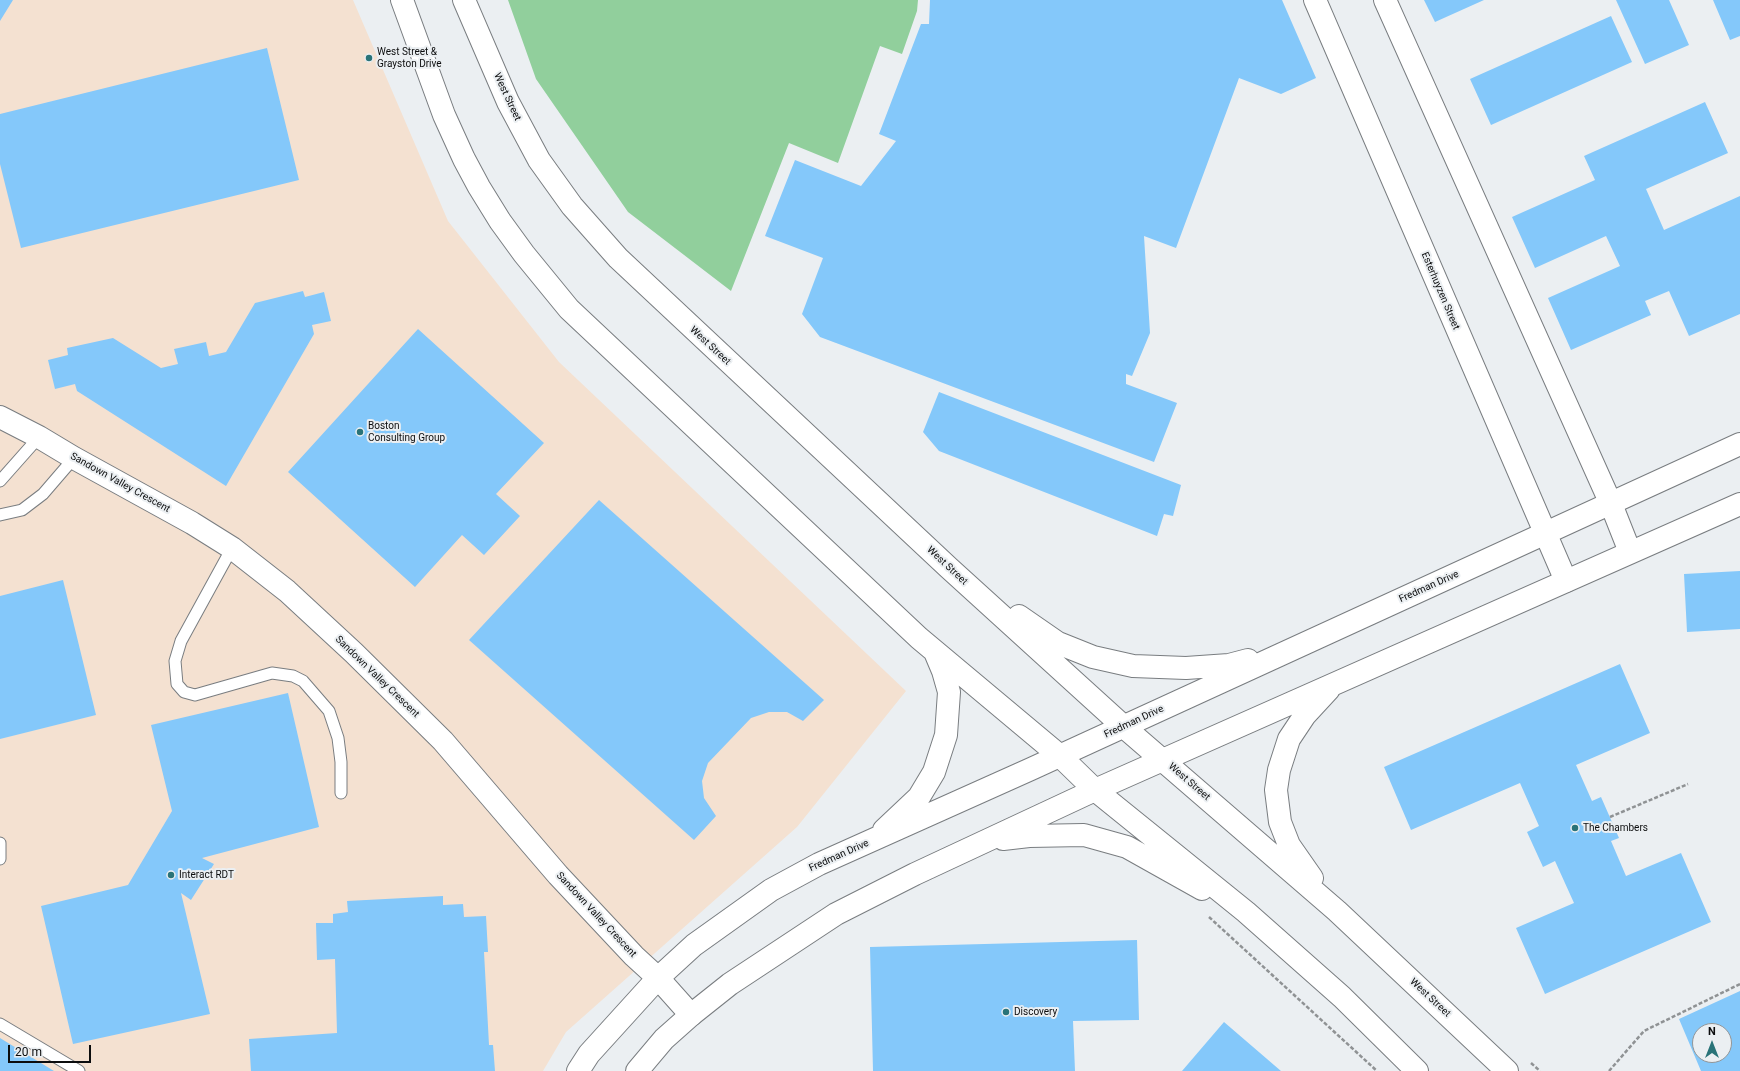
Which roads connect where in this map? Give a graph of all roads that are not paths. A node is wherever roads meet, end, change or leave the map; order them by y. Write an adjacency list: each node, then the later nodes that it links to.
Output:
1 (402, 0): 19 (street)
2 (464, 0): 16 (street, West Street)
3 (1315, 0): 13 (street, Esterhuyzen Street)
4 (1385, 0): 10 (street)
5 (0, 418): 6 (street, Sandown Valley Crescent)
6 (39, 436): 8 (street, Sandown Valley Crescent); 9 (lane)
7 (1740, 444): 10 (street, Fredman Drive)
8 (74, 458): 12 (lane); 14 (street, Sandown Valley Crescent)
9 (0, 481)
10 (1612, 504): 13 (street, Fredman Drive); 15 (street)
11 (1740, 504): 15 (street)
12 (0, 515)
13 (1545, 534): 17 (street, Esterhuyzen Street); 18 (street, Fredman Drive)
14 (232, 548): 25 (lane); 32 (street, Sandown Valley Crescent)
15 (1630, 552): 17 (street)
16 (949, 568): 18 (street); 21 (street, West Street)
17 (1566, 581): 20 (street)
18 (1292, 649): 21 (street, Fredman Drive)
19 (935, 651): 22 (street); 26 (street)
20 (1335, 682): 23 (street); 30 (street)
21 (1124, 727): 22 (street, Fredman Drive); 23 (street, West Street)
22 (1060, 756): 24 (street); 26 (street, Fredman Drive)
23 (1164, 760): 24 (street); 30 (street, West Street)
24 (1095, 790): 27 (street); 31 (street)
25 (341, 793)
26 (874, 841): 32 (street, Fredman Drive)
27 (983, 842): 31 (street); 33 (street)
28 (0, 843): 29 (lane)
29 (0, 859)
30 (1337, 911): 39 (street, West Street)
31 (1246, 912): 38 (street)
32 (658, 978): 33 (street, Sandown Valley Crescent); 36 (street, Fredman Drive)
33 (691, 1014): 37 (street)
34 (0, 1024): 35 (lane)
35 (79, 1071)
36 (578, 1071)
37 (637, 1071)
38 (1417, 1071)
39 (1507, 1071)

